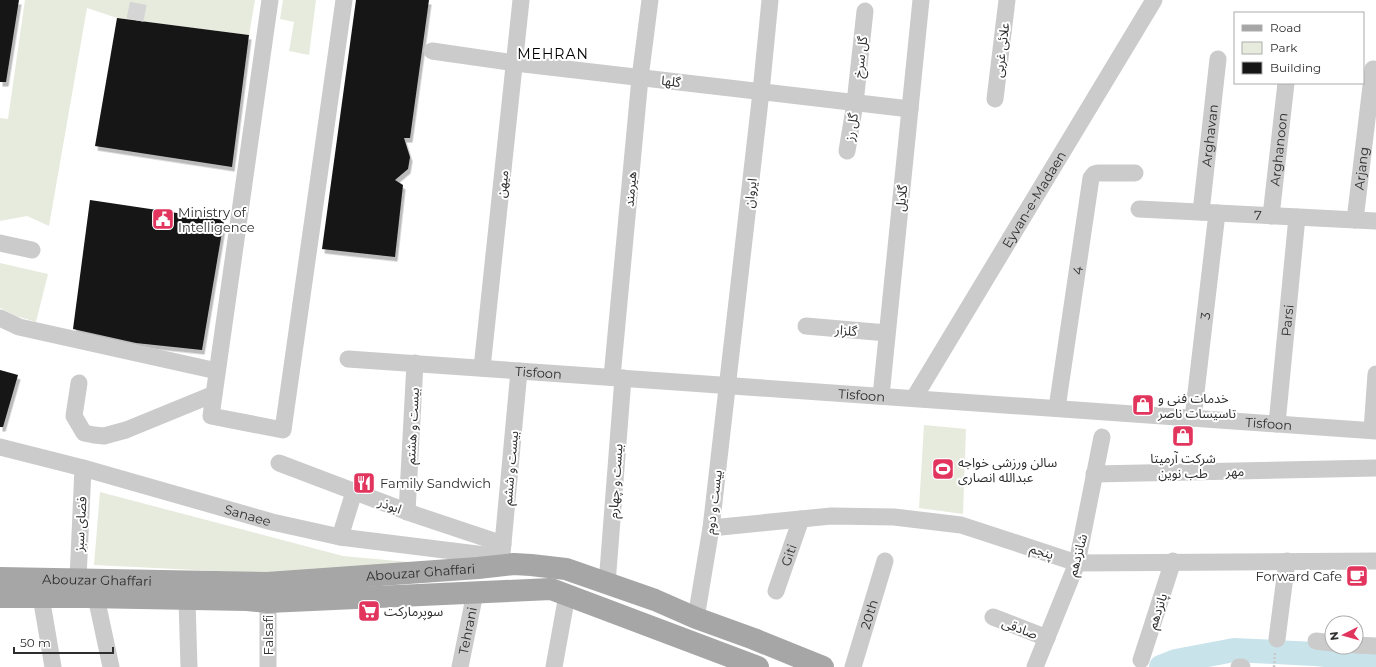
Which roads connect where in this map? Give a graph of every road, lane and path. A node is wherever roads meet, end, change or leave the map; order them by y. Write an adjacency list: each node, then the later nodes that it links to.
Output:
1 (270, 0): 36 (street)
2 (344, 0): 42 (street)
3 (521, 0): 12 (street, میهن)
4 (650, 0): 14 (street, هیرمند)
5 (770, 0): 16 (street, ایروان)
6 (921, 0): 19 (street, گلایل)
7 (1007, 0): 17 (street, علائی غربی)
8 (1150, 3): 44 (street, Eyvan-e-Madaen)
9 (865, 11): 18 (street, گل سرخ)
10 (432, 51): 12 (street, گلها)
11 (1218, 59): 23 (street, Arghavan)
12 (515, 63): 14 (street, گلها); 35 (street, میهن)
13 (1373, 69): 26 (street, Arjang)
14 (640, 78): 16 (street, گلها); 39 (street, هیرمند)
15 (1286, 84): 24 (street, Arghanoon)
16 (762, 92): 18 (street, گلها); 41 (street, ایروان)
17 (996, 99)
18 (855, 103): 19 (street, گلها); 20 (street, گل رز)
19 (910, 109): 32 (street, گلایل)
20 (847, 151)
21 (1135, 174): 45 (street, 4)
22 (1139, 209): 23 (street, 7)
23 (1209, 213): 24 (street, 7); 46 (street, 3)
24 (1271, 216): 25 (street, 7)
25 (1297, 217): 26 (street, 7); 47 (street, Parsi)
26 (1355, 220): 27 (street, 7)
27 (1376, 221)
28 (0, 243): 29 (street)
29 (32, 250)
30 (0, 318): 36 (street)
31 (806, 326): 32 (street, گلزار)
32 (887, 333): 43 (street, گلایل)
33 (348, 359): 34 (street, Tisfoon)
34 (415, 364): 35 (street, Tisfoon); 56 (street, بیست و هشتم)
35 (482, 368): 37 (street, Tisfoon)
36 (217, 371): 42 (street)
37 (519, 371): 39 (street, Tisfoon); 60 (street, بیست و ششم)
38 (1376, 374): 48 (street)
39 (617, 378): 41 (street, Tisfoon); 69 (street, بیست و چهارم)
40 (79, 383): 42 (street)
41 (727, 385): 43 (street, Tisfoon); 58 (street, بیست و دوم)
42 (214, 394)
43 (881, 396): 44 (street, Tisfoon)
44 (914, 398): 45 (street, Tisfoon)
45 (1057, 408): 46 (street, Tisfoon)
46 (1193, 418): 47 (street, Tisfoon)
47 (1277, 424): 48 (street, Tisfoon)
48 (1374, 430)
49 (1102, 437): 54 (street, شانزدهم)
50 (0, 447): 52 (street, Sanaee)
51 (279, 463): 55 (street, ابوذر)
52 (83, 468): 59 (street, Sanaee); 68 (street, فضای سبز)
53 (1376, 468): 54 (street, مهر)
54 (1094, 474): 65 (street, شانزدهم)
55 (354, 492): 56 (street, ابوذر); 59 (street)
56 (407, 512): 60 (street, ابوذر)
57 (801, 519): 58 (street, پنجم); 65 (street, پنجم); 70 (street, Giti)
58 (711, 528): 79 (street, بیست و دوم)
59 (340, 537): 60 (street, Sanaee)
60 (502, 556): 66 (main road, Abouzar Ghaffari); 69 (main road, Abouzar Ghaffari)
61 (884, 561): 94 (street, 20th)
62 (1173, 561): 63 (street, پنجم); 65 (street, پنجم); 84 (street, پانزدهم)
63 (1287, 561): 64 (street, پنجم); 81 (street)
64 (1376, 561)
65 (1078, 563): 80 (street, شانزدهم)
66 (478, 568): 68 (main road, Abouzar Ghaffari); 71 (main road)
67 (0, 578): 68 (main road, Abouzar Ghaffari)
68 (78, 579)
69 (607, 584): 79 (main road, Abouzar Ghaffari)
70 (776, 591)
71 (475, 594): 72 (main road, Abouzar Ghaffari); 77 (main road, Abouzar Ghaffari); 90 (street, Tehrani)
72 (566, 595): 85 (main road, Abouzar Ghaffari); 91 (street)
73 (0, 597): 74 (main road, Abouzar Ghaffari)
74 (41, 597): 75 (main road, Abouzar Ghaffari); 86 (street)
75 (96, 597): 76 (main road, Abouzar Ghaffari); 87 (street)
76 (187, 600): 77 (main road, Abouzar Ghaffari); 88 (street)
77 (268, 602): 89 (street, Falsafi)
78 (992, 617): 80 (street, صادقی)
79 (696, 618): 93 (main road, Abouzar Ghaffari)
80 (1047, 638): 95 (street, شانزدهم)
81 (1277, 640)
82 (1364, 645): 83 (street)
83 (1376, 646)
84 (1141, 660)
85 (725, 661): 92 (main road, Abouzar Ghaffari)
86 (53, 667)
87 (110, 667)
88 (189, 667)
89 (268, 667)
90 (460, 667)
91 (554, 667)
92 (758, 667)
93 (823, 667)
94 (853, 667)
95 (1035, 667)
96 (1239, 667): 97 (street)
97 (1242, 667)

